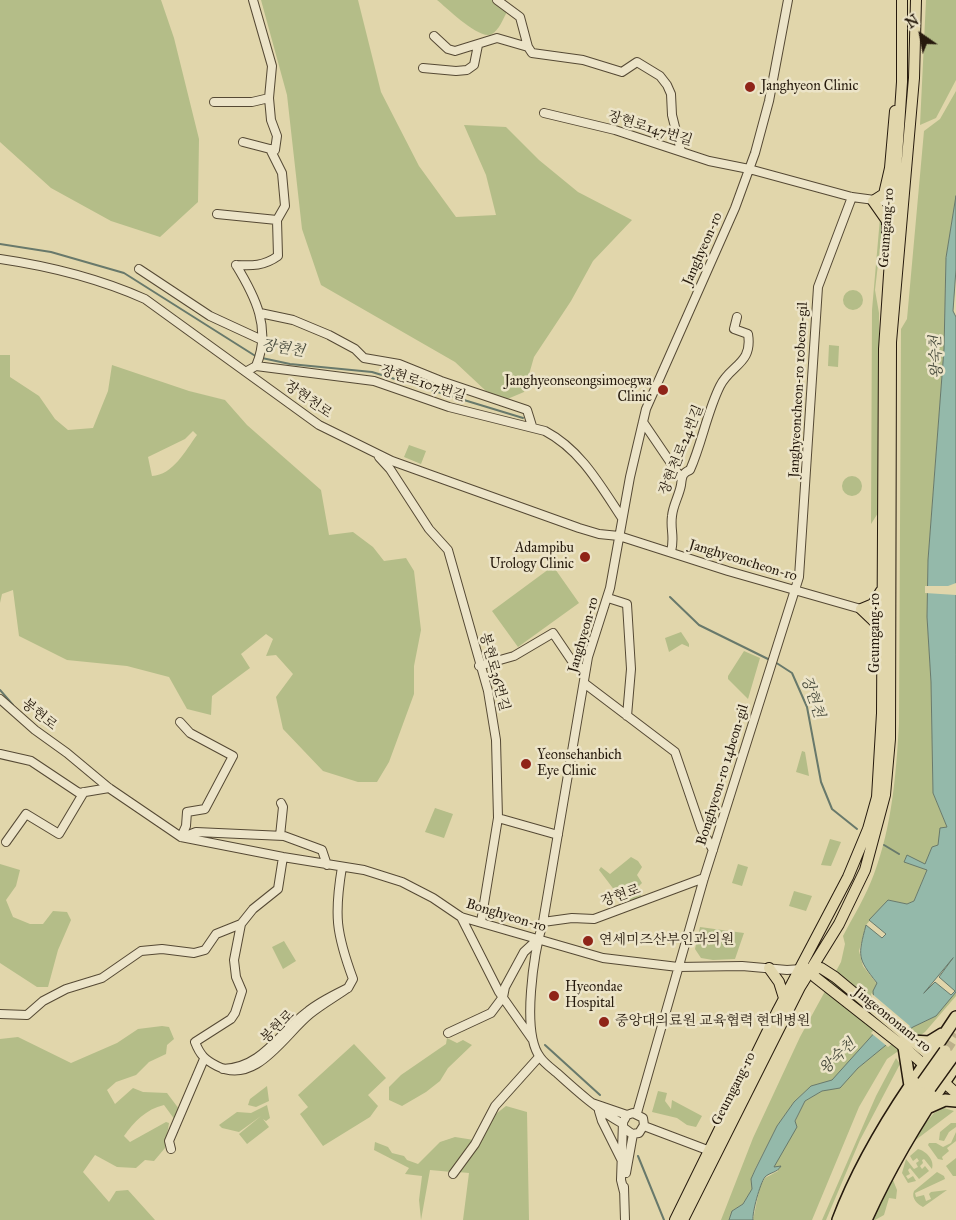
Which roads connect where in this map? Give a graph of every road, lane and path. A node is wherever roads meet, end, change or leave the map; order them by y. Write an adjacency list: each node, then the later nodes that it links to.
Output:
1 (253, 0): 11 (street)
2 (497, 0): 9 (street)
3 (788, 0): 17 (street, Janghyeon-ro)
4 (902, 0): 7 (main road, Geumgang-ro)
5 (916, 0): 20 (main road, Geumgang-ro)
6 (434, 36): 8 (street)
7 (904, 41): 19 (main road); 20 (main road, Geumgang-ro)
8 (478, 45): 9 (street); 10 (street)
9 (528, 48): 16 (street)
10 (423, 68)
11 (270, 98): 12 (street); 15 (street)
12 (214, 102)
13 (544, 113): 16 (street, 장현로147번길)
14 (243, 142): 15 (street)
15 (270, 150): 22 (street)
16 (680, 151): 17 (street, 장현로147번길)
17 (749, 169): 18 (street); 31 (street, Janghyeon-ro)
18 (852, 197): 19 (street); 38 (street, Janghyeoncheon-ro 10beon-gil)
19 (873, 201): 20 (street); 25 (main road)
20 (899, 203): 25 (main road, Geumgang-ro); 53 (main road, Geumgang-ro)
21 (217, 214): 22 (street)
22 (277, 220): 26 (street)
23 (0, 259): 30 (street, 장현천로)
24 (139, 269): 28 (street)
25 (888, 270): 39 (main road, Geumgang-ro)
26 (260, 312): 28 (street); 32 (street, 장현로107번길)
27 (737, 317): 34 (street, 장현천로24번길)
28 (262, 344): 29 (street)
29 (257, 364): 30 (street); 32 (street, 장현로107번길)
30 (247, 371): 33 (street, 장현천로)
31 (643, 422): 34 (street); 35 (street, Janghyeon-ro)
32 (532, 426): 35 (street, 장현로107번길)
33 (390, 464): 36 (street, 장현천로); 43 (street, 봉현로36번길)
34 (681, 478): 37 (street, 장현천로24번길)
35 (622, 518): 36 (street, Janghyeon-ro)
36 (619, 536): 37 (street, Janghyeoncheon-ro); 40 (street, Janghyeon-ro)
37 (671, 552): 38 (street, Janghyeoncheon-ro)
38 (794, 590): 41 (street, Janghyeoncheon-ro); 59 (street, Bonghyeon-ro 14beon-gil)
39 (882, 590): 41 (main road); 42 (main road, Geumgang-ro)
40 (608, 598): 44 (street, Janghyeon-ro); 47 (street)
41 (861, 609): 42 (main road)
42 (882, 629): 53 (main road, Geumgang-ro)
43 (479, 666): 44 (street); 54 (street, 봉현로36번길)
44 (586, 669): 45 (street, Janghyeon-ro)
45 (584, 683): 47 (street); 55 (street, Janghyeon-ro)
46 (0, 699): 50 (street, 봉현로)
47 (627, 716): 59 (street)
48 (180, 722): 57 (street)
49 (0, 754): 51 (street)
50 (109, 788): 51 (street); 57 (street, Bonghyeon-ro)
51 (84, 792): 58 (street)
52 (281, 803): 56 (street)
53 (876, 816): 71 (main road, Geumgang-ro)
54 (498, 818): 55 (street); 65 (street, 봉현로36번길)
55 (558, 834): 66 (street, Janghyeon-ro)
56 (280, 836): 57 (street); 61 (street)
57 (181, 838): 60 (street, Bonghyeon-ro)
58 (6, 842)
59 (713, 850): 63 (street, Bonghyeon-ro 14beon-gil)
60 (283, 857): 61 (street, Bonghyeon-ro); 67 (street)
61 (327, 865): 62 (street, Bonghyeon-ro)
62 (342, 867): 64 (street, Bonghyeon-ro); 81 (street, 봉현로)
63 (704, 878): 66 (street, 장현로); 69 (street, Bonghyeon-ro 14beon-gil)
64 (462, 917): 65 (street, Bonghyeon-ro); 72 (street)
65 (481, 922): 68 (street, Bonghyeon-ro)
66 (543, 922): 68 (street, Janghyeon-ro)
67 (241, 924): 74 (street); 81 (street, 봉현로)
68 (538, 940): 69 (street, Bonghyeon-ro); 72 (street); 78 (street, Janghyeon-ro)
69 (678, 967): 70 (street, Bonghyeon-ro); 91 (street, Bonghyeon-ro 14beon-gil)
70 (769, 968): 71 (street, Bonghyeon-ro); 73 (main road)
71 (806, 969): 73 (main road, Geumgang-ro); 79 (main road, Jingeononam-ro); 79 (main road, Jingeononam-ro); 103 (main road, Geumgang-ro)
72 (503, 997): 77 (street); 78 (street)
73 (784, 998): 97 (main road, Geumgang-ro)
74 (0, 1014)
75 (956, 1017): 76 (highway)
76 (948, 1030): 79 (highway); 82 (highway)
77 (448, 1033)
78 (532, 1040): 80 (street, Janghyeon-ro)
79 (908, 1044): 82 (main road, Jingeononam-ro); 85 (highway)
80 (539, 1057): 88 (street, Janghyeon-ro); 99 (street)
81 (204, 1059): 96 (street)
82 (928, 1060): 83 (main road, Jingeononam-ro); 85 (highway)
83 (951, 1068): 84 (highway, bridge); 86 (main road, Jingeononam-ro); 89 (highway)
84 (926, 1085): 105 (highway); 106 (highway)
85 (910, 1086): 104 (highway)
86 (956, 1093)
87 (956, 1102): 89 (highway)
88 (592, 1103): 90 (street); 92 (street)
89 (924, 1110): 107 (highway)
90 (599, 1111): 93 (street); 98 (street)
91 (637, 1113): 92 (street); 94 (street)
92 (627, 1115): 93 (street)
93 (623, 1126): 95 (street); 98 (street)
94 (644, 1126): 95 (street); 97 (street)
95 (633, 1134): 100 (street)
96 (171, 1149)
97 (710, 1151): 102 (main road, Geumgang-ro)
98 (621, 1160): 100 (street)
99 (452, 1174)
100 (624, 1192): 101 (street)
101 (625, 1220)
102 (675, 1220)
103 (683, 1220)
104 (838, 1220)
105 (847, 1220)
106 (857, 1220)
107 (866, 1220)

